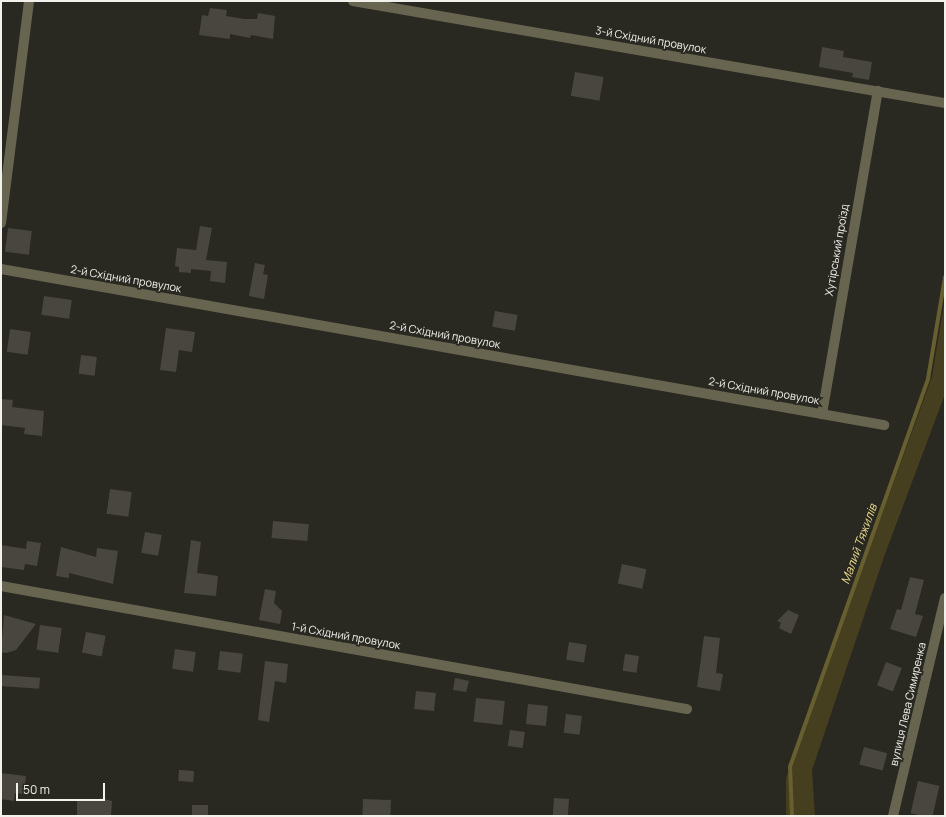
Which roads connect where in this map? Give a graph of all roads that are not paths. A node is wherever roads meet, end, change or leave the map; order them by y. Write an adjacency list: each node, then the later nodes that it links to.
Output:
1 (29, 1): 5 (street)
2 (353, 1): 3 (street, 3-й Східний провулок)
3 (878, 91): 4 (street, 3-й Східний провулок); 7 (street, Хутірський проїзд)
4 (945, 103)
5 (1, 223)
6 (1, 269): 7 (street, 2-й Східний провулок)
7 (822, 414): 8 (street, 2-й Східний провулок)
8 (884, 425)
9 (1, 586): 11 (street, 1-й Східний провулок)
10 (945, 598): 12 (street, вулиця Лева Симиренка)
11 (687, 709)
12 (893, 816)

